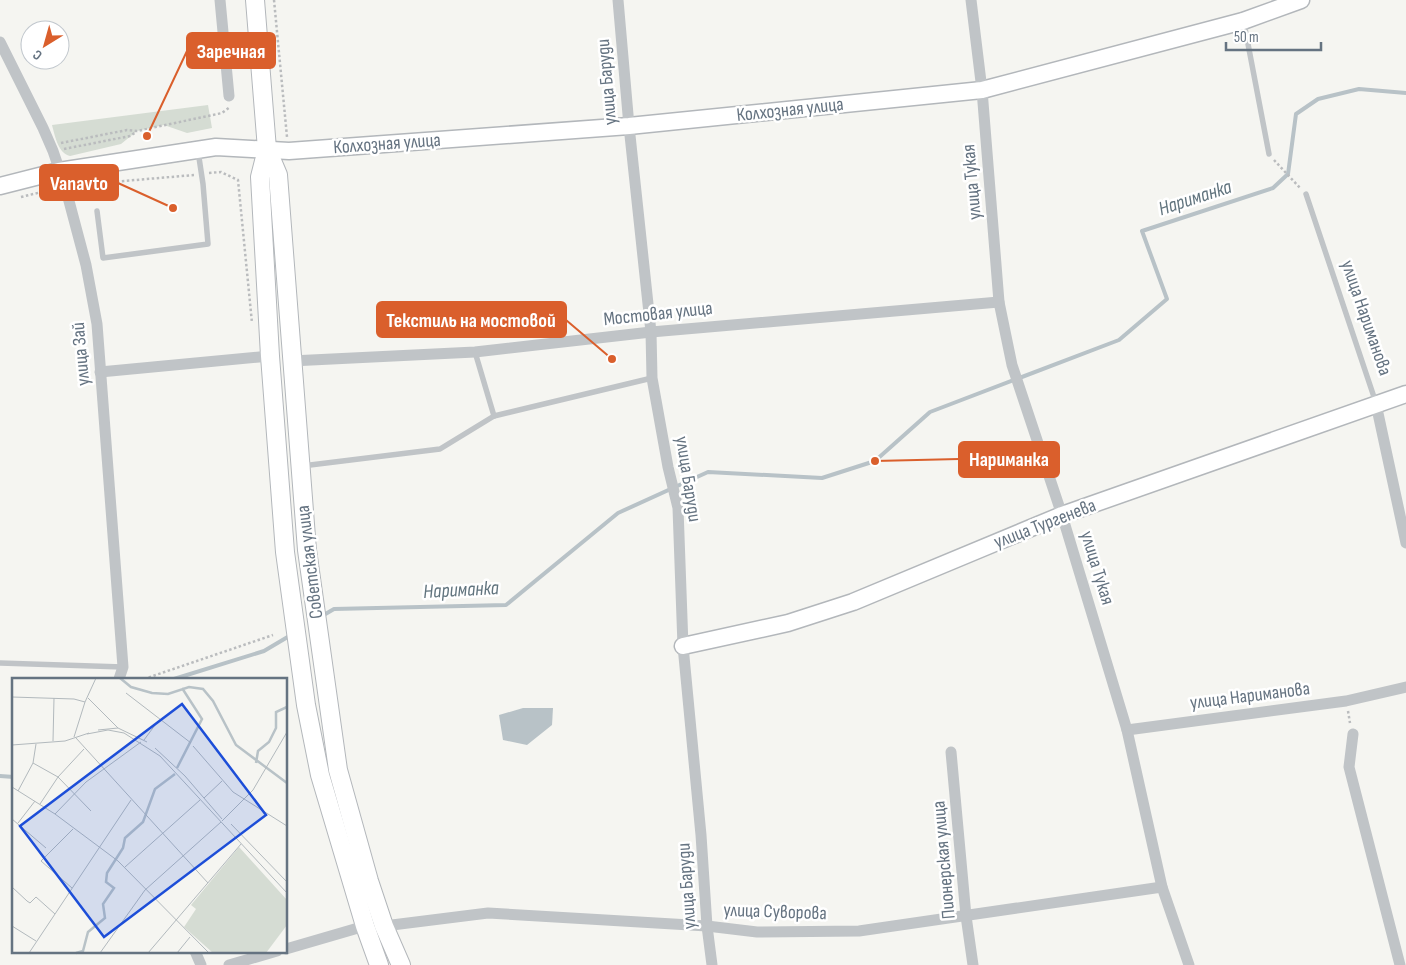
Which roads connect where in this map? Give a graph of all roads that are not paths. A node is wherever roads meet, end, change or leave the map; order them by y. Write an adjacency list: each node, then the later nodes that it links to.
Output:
1 (220, 0): 9 (street)
2 (255, 0): 11 (main road, Советская улица)
3 (618, 0): 10 (street, улица Баруди)
4 (971, 0): 8 (street, улица Тукая)
5 (1301, 0): 6 (street, Колхозная улица)
6 (1243, 21): 8 (street, Колхозная улица); 13 (lane)
7 (0, 42): 14 (street, улица Зай)
8 (982, 90): 10 (street, Колхозная улица); 18 (street, улица Тукая)
9 (229, 96)
10 (629, 126): 11 (street, Колхозная улица); 19 (street, улица Баруди)
11 (267, 150): 12 (street, Колхозная улица); 21 (main road, Советская улица); 22 (main road, Советская улица)
12 (198, 151): 14 (street, Колхозная улица); 17 (lane)
13 (1269, 154)
14 (62, 179): 15 (street, Колхозная улица); 23 (street, улица Зай)
15 (0, 186)
16 (1306, 194): 26 (lane, улица Нариманова)
17 (96, 211)
18 (999, 302): 19 (street, Мостовая улица); 29 (street, улица Тукая)
19 (651, 332): 20 (street, Мостовая улица); 24 (street, улица Баруди)
20 (475, 352): 22 (street, Мостовая улица); 27 (lane)
21 (270, 356): 23 (street); 40 (main road, Советская улица)
22 (291, 360): 28 (main road, Советская улица)
23 (100, 372): 33 (street, улица Зай)
24 (652, 378): 27 (lane); 31 (street, улица Баруди)
25 (1406, 394): 26 (street, улица Тургенева)
26 (1376, 404): 29 (street, улица Тургенева); 30 (street, улица Нариманова)
27 (494, 416): 28 (lane)
28 (299, 466): 41 (main road, Советская улица)
29 (1062, 515): 31 (street, улица Тургенева); 35 (street, улица Тукая)
30 (1406, 543)
31 (683, 646): 42 (street, улица Баруди)
32 (0, 663): 33 (lane)
33 (121, 673)
34 (1406, 687): 35 (street, улица Нариманова)
35 (1127, 730): 38 (street, улица Тукая)
36 (1353, 734): 53 (street)
37 (951, 752): 39 (street, Пионерская улица)
38 (1162, 887): 39 (street, улица Суворова); 52 (street, улица Тукая)
39 (966, 916): 42 (street, улица Суворова); 51 (street, Пионерская улица)
40 (365, 926): 43 (street); 48 (main road, Советская улица)
41 (384, 926): 42 (street, улица Суворова); 49 (main road, Советская улица)
42 (707, 926): 50 (street, улица Баруди)
43 (288, 948)
44 (195, 952): 46 (street)
45 (274, 952): 47 (street)
46 (201, 965)
47 (228, 965)
48 (379, 965)
49 (401, 965)
50 (712, 965)
51 (973, 965)
52 (1189, 965)
53 (1400, 965)

